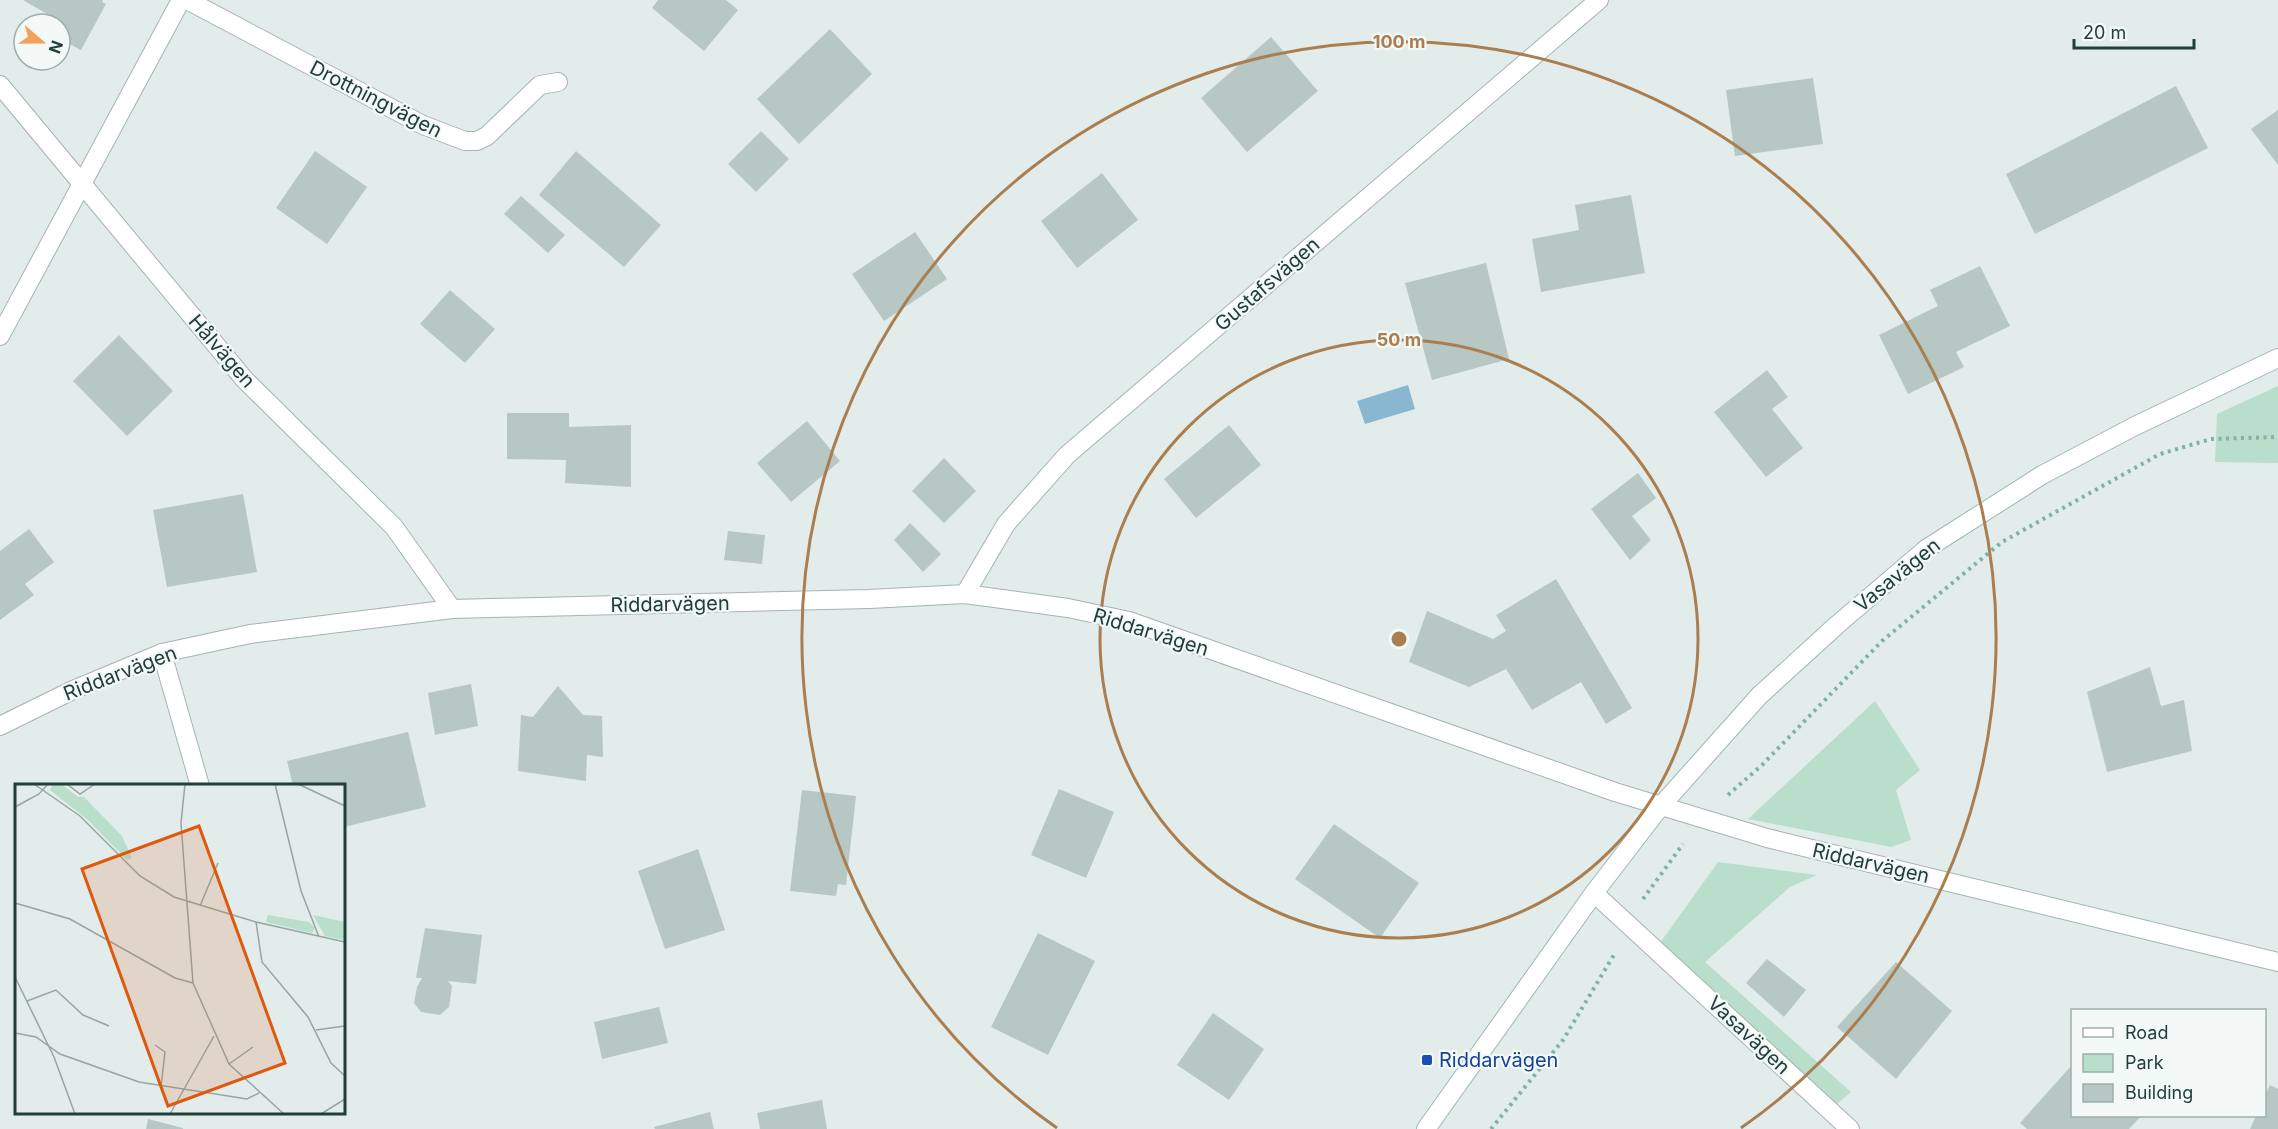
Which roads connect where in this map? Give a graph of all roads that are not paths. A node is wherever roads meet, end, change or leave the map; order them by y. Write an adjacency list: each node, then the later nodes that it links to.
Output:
1 (181, 0): 6 (street)
2 (187, 0): 4 (street, Drottningvägen)
3 (1599, 0): 9 (street, Gustafsvägen)
4 (558, 82)
5 (0, 85): 6 (street, Hålvägen)
6 (82, 184): 7 (street); 10 (street, Hålvägen)
7 (0, 336)
8 (2278, 358): 14 (street, Vasavägen)
9 (965, 594): 10 (street, Riddarvägen); 14 (street, Riddarvägen)
10 (452, 609): 11 (street, Riddarvägen)
11 (162, 653): 12 (street, Riddarvägen); 13 (street)
12 (0, 726)
13 (199, 784)
14 (1660, 807): 15 (street, Vasavägen); 16 (street, Riddarvägen)
15 (1594, 893): 17 (street, Vasavägen); 18 (street, Vasavägen)
16 (2278, 962)
17 (1426, 1129)
18 (1850, 1129)

